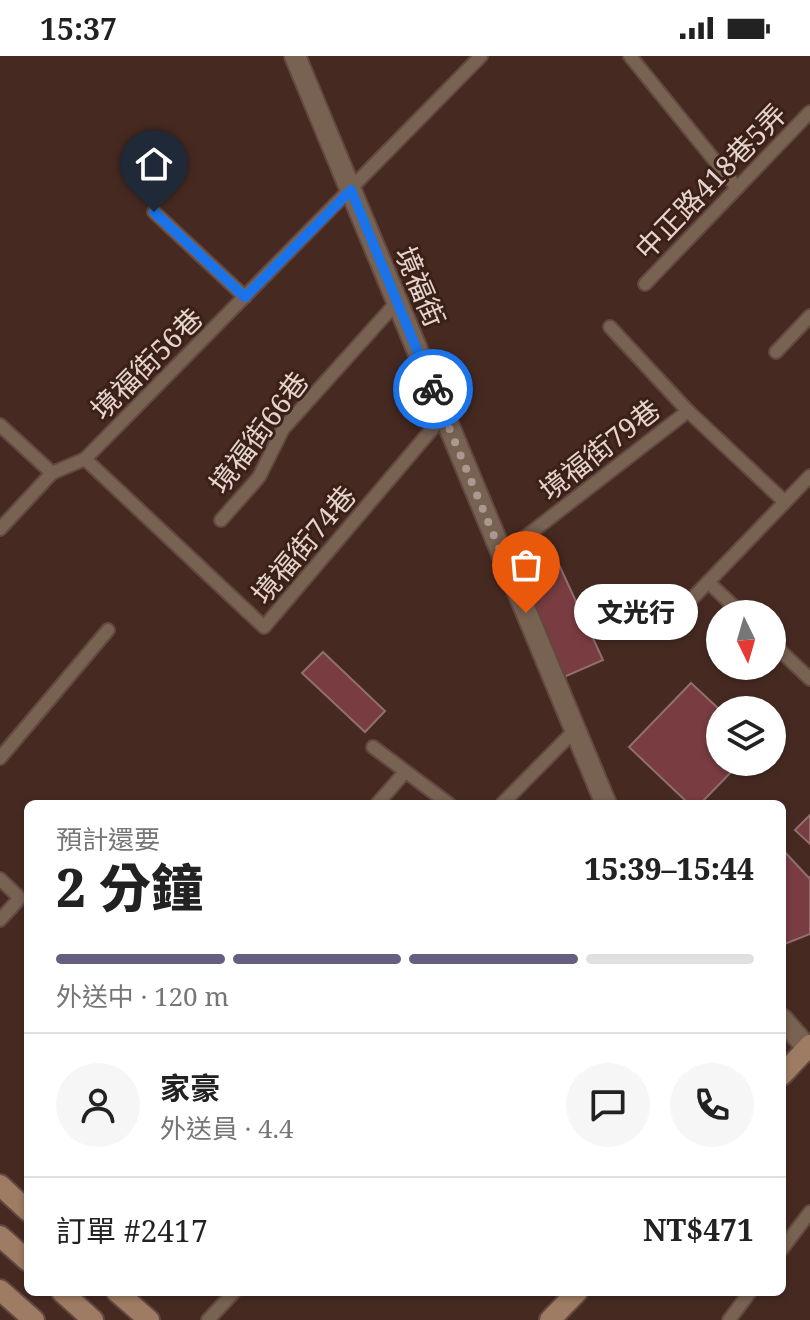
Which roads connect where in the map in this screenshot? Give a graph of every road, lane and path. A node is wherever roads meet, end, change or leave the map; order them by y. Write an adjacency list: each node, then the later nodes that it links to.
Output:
1 (295, 56): 6 (street, 境福街)
2 (481, 56): 6 (lane, 境福街56巷)
3 (630, 56): 5 (lane)
4 (810, 112): 5 (lane, 中正路418巷5弄)
5 (737, 188): 8 (lane, 中正路418巷5弄)
6 (351, 190): 9 (lane, 境福街56巷); 10 (street, 境福街)
7 (154, 212): 9 (lane)
8 (645, 284)
9 (245, 297): 17 (lane, 境福街56巷)
10 (397, 302): 15 (street, 境福街); 21 (lane, 境福街66巷)
11 (810, 316): 13 (lane)
12 (610, 327): 14 (lane, 境福街79巷)
13 (776, 352)
14 (688, 411): 20 (lane, 境福街79巷); 23 (lane, 境福街79巷)
15 (444, 415): 17 (lane, 境福街74巷); 23 (street, 境福街)
16 (0, 425): 18 (lane)
17 (85, 459): 18 (lane, 境福街56巷)
18 (52, 473): 22 (lane)
19 (810, 476): 20 (lane)
20 (785, 502): 24 (lane)
21 (221, 520)
22 (0, 529)
23 (502, 555): 30 (street, 境福街)
24 (708, 582): 25 (lane); 27 (lane)
25 (727, 600)
26 (108, 630): 32 (lane)
27 (660, 632)
28 (786, 656): 29 (lane)
29 (810, 679)
30 (575, 730): 36 (lane); 37 (street, 境福街)
31 (373, 747): 33 (lane)
32 (0, 758)
33 (405, 772): 34 (lane); 35 (lane)
34 (380, 800)
35 (444, 800)
36 (506, 800)
37 (604, 800)
38 (0, 879): 39 (lane)
39 (24, 901): 40 (lane)
40 (0, 920)
41 (786, 1023): 42 (street)
42 (809, 1048): 43 (street)
43 (786, 1071)
44 (0, 1185): 45 (street)
45 (24, 1207)
46 (810, 1212): 48 (lane)
47 (0, 1236): 49 (street)
48 (786, 1244)
49 (24, 1257)
50 (0, 1290): 56 (street)
51 (66, 1296): 57 (street)
52 (122, 1296): 58 (street)
53 (230, 1296): 59 (lane)
54 (573, 1296): 60 (street)
55 (747, 1296): 61 (lane)
56 (34, 1320)
57 (93, 1320)
58 (149, 1320)
59 (208, 1320)
60 (550, 1320)
61 (729, 1320)

